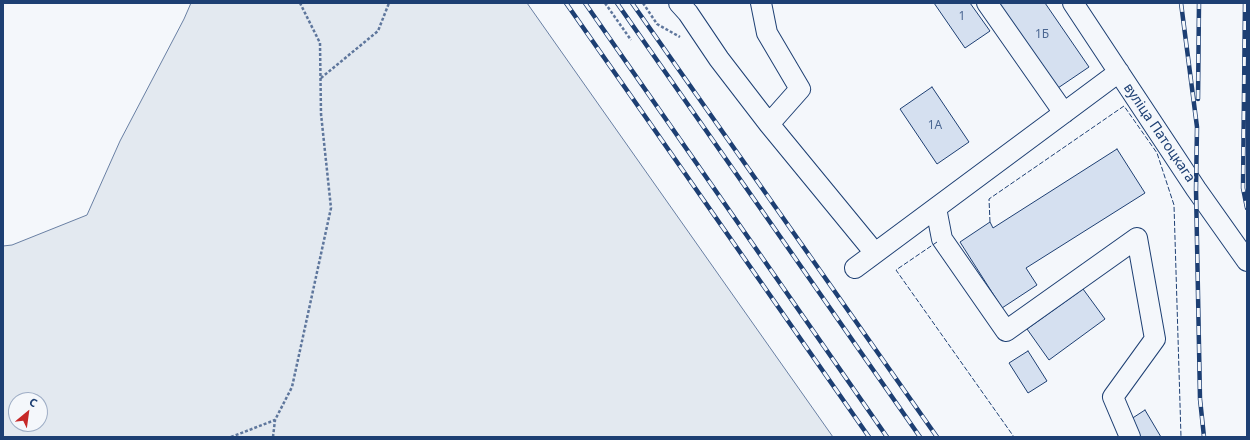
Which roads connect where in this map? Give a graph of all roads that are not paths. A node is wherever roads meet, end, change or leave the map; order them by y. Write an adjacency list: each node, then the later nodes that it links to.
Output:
1 (679, 3): 7 (street)
2 (761, 3): 7 (street)
3 (987, 3): 6 (street)
4 (1073, 3): 5 (street, вуліца Патоцкага)
5 (1119, 72): 6 (street); 10 (street, вуліца Патоцкага)
6 (1064, 113): 8 (street)
7 (769, 124): 9 (street)
8 (936, 208): 9 (street); 12 (street)
9 (875, 254): 11 (street)
10 (1247, 261)
11 (855, 268)
12 (1130, 437)

